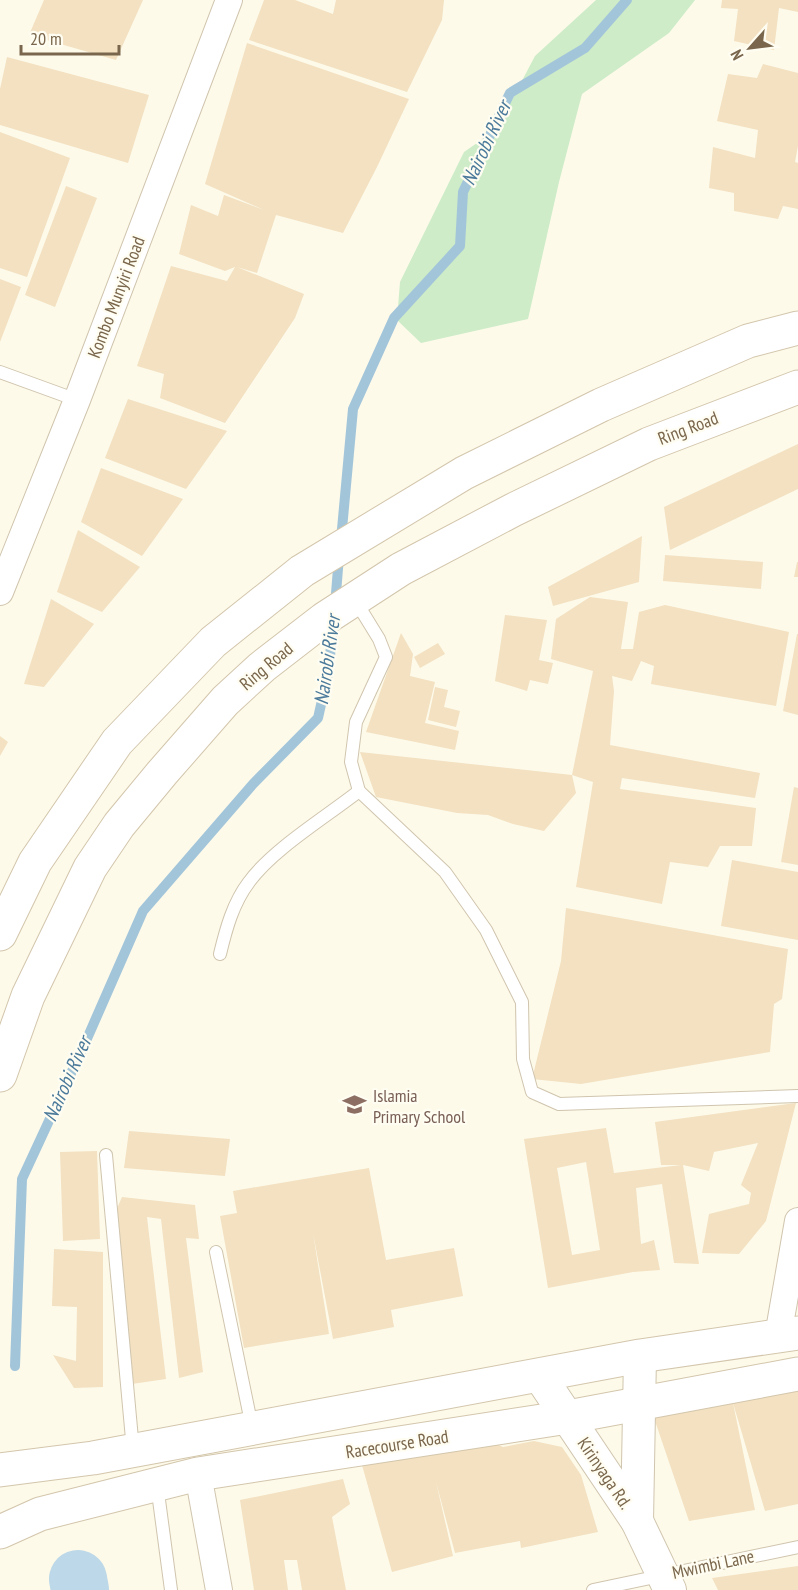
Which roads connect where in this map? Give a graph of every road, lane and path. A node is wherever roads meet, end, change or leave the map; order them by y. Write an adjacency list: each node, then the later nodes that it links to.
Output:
1 (229, 0): 5 (street, Kombo Munyiri Road)
2 (798, 328): 9 (main road)
3 (0, 372): 5 (lane)
4 (798, 387): 7 (main road, Ring Road)
5 (77, 400): 6 (street, Kombo Munyiri Road)
6 (0, 592)
7 (353, 600): 8 (lane); 11 (main road, Ring Road)
8 (359, 791): 10 (lane); 12 (lane)
9 (0, 934)
10 (220, 954)
11 (0, 1075)
12 (798, 1096)
13 (106, 1155): 23 (lane)
14 (798, 1221): 16 (street)
15 (216, 1252): 22 (lane)
16 (788, 1334): 17 (main road)
17 (640, 1356): 19 (main road); 20 (street, Kirinyaga Rd.)
18 (798, 1374): 20 (main road, Racecourse Road)
19 (539, 1375): 21 (street, Kirinyaga Rd.); 22 (main road)
20 (639, 1404): 21 (main road, Racecourse Road); 27 (street, Kirinyaga Rd.)
21 (568, 1417): 25 (main road, Racecourse Road); 27 (street, Kirinyaga Rd.)
22 (252, 1428): 23 (main road)
23 (133, 1451): 24 (main road)
24 (0, 1470)
25 (198, 1474): 26 (main road, Racecourse Road); 32 (street)
26 (157, 1484): 28 (main road, Racecourse Road); 31 (lane)
27 (637, 1521): 30 (street)
28 (0, 1532)
29 (798, 1547): 30 (lane, Mwimbi Lane)
30 (666, 1582): 33 (lane, Mwimbi Lane)
31 (171, 1590)
32 (219, 1590)
33 (593, 1590)

